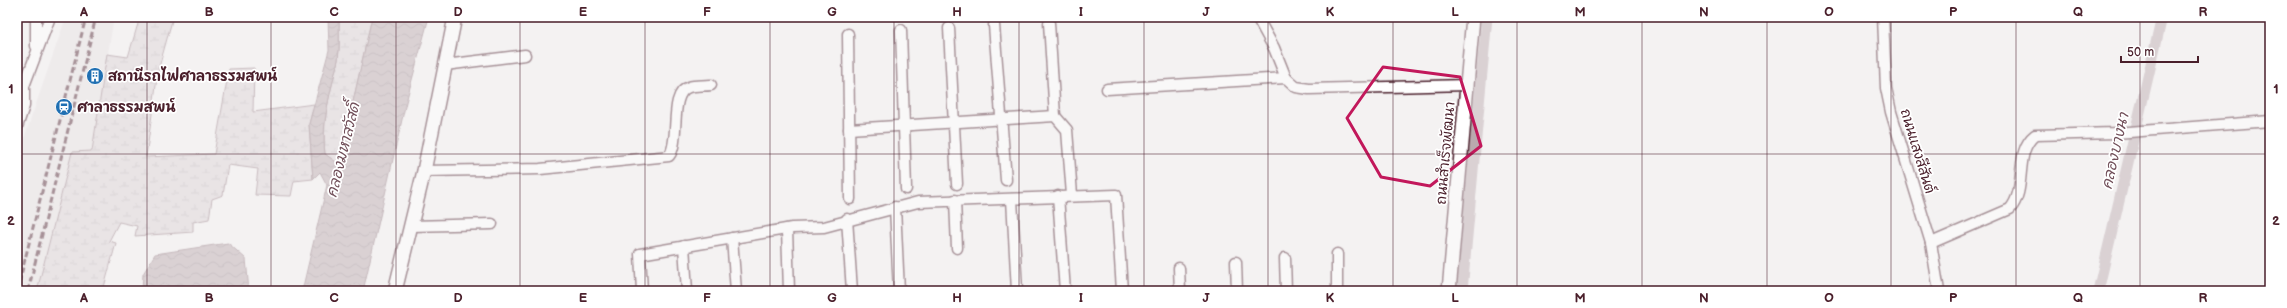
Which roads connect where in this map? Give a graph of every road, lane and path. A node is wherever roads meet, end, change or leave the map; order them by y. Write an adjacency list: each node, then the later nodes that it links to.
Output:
1 (36, 17): 12 (street)
2 (50, 17): 12 (street)
3 (455, 17): 14 (street)
4 (1257, 17): 15 (street)
5 (1473, 17): 17 (street, ถนนสำเร็จพัฒนา)
6 (1883, 17): 42 (street, ถนนแสงสีสันต์)
7 (1049, 23): 20 (street)
8 (994, 25): 21 (street)
9 (949, 28): 23 (street)
10 (901, 30): 24 (street)
11 (848, 34): 26 (street)
12 (36, 52): 16 (street)
13 (525, 55): 14 (street)
14 (445, 65): 27 (street)
15 (1286, 78): 17 (street); 19 (street)
16 (20, 83): 25 (street)
17 (1467, 85): 63 (street, ถนนสำเร็จพัฒนา)
18 (711, 86): 27 (street)
19 (1107, 90)
20 (1055, 116): 21 (street); 31 (street)
21 (1003, 119): 23 (street); 28 (street)
22 (2270, 121): 42 (street)
23 (955, 122): 24 (street); 29 (street)
24 (906, 125): 26 (street); 30 (street)
25 (17, 126)
26 (849, 129): 34 (street)
27 (424, 171): 39 (street)
28 (1006, 180)
29 (957, 184)
30 (906, 189)
31 (1072, 195): 32 (street); 58 (street)
32 (1058, 196): 33 (street); 57 (street)
33 (1012, 198): 35 (street); 56 (street)
34 (850, 199)
35 (955, 200): 36 (street); 44 (street)
36 (895, 207): 37 (street); 55 (street)
37 (847, 219): 40 (street); 54 (street)
38 (492, 224): 39 (street)
39 (411, 226): 49 (street)
40 (787, 229): 41 (street); 53 (street)
41 (732, 238): 43 (street); 52 (street)
42 (1931, 243): 64 (street, ถนนแสงสีสันต์)
43 (684, 246): 50 (street); 51 (street)
44 (956, 248)
45 (1337, 254): 62 (street)
46 (1285, 258): 61 (street)
47 (1236, 262): 60 (street)
48 (1179, 268): 59 (street)
49 (395, 291)
50 (642, 291)
51 (687, 291)
52 (736, 291)
53 (789, 291)
54 (852, 291)
55 (899, 291)
56 (1017, 291)
57 (1065, 291)
58 (1122, 291)
59 (1180, 291)
60 (1237, 291)
61 (1286, 291)
62 (1337, 291)
63 (1449, 291)
64 (1940, 291)

